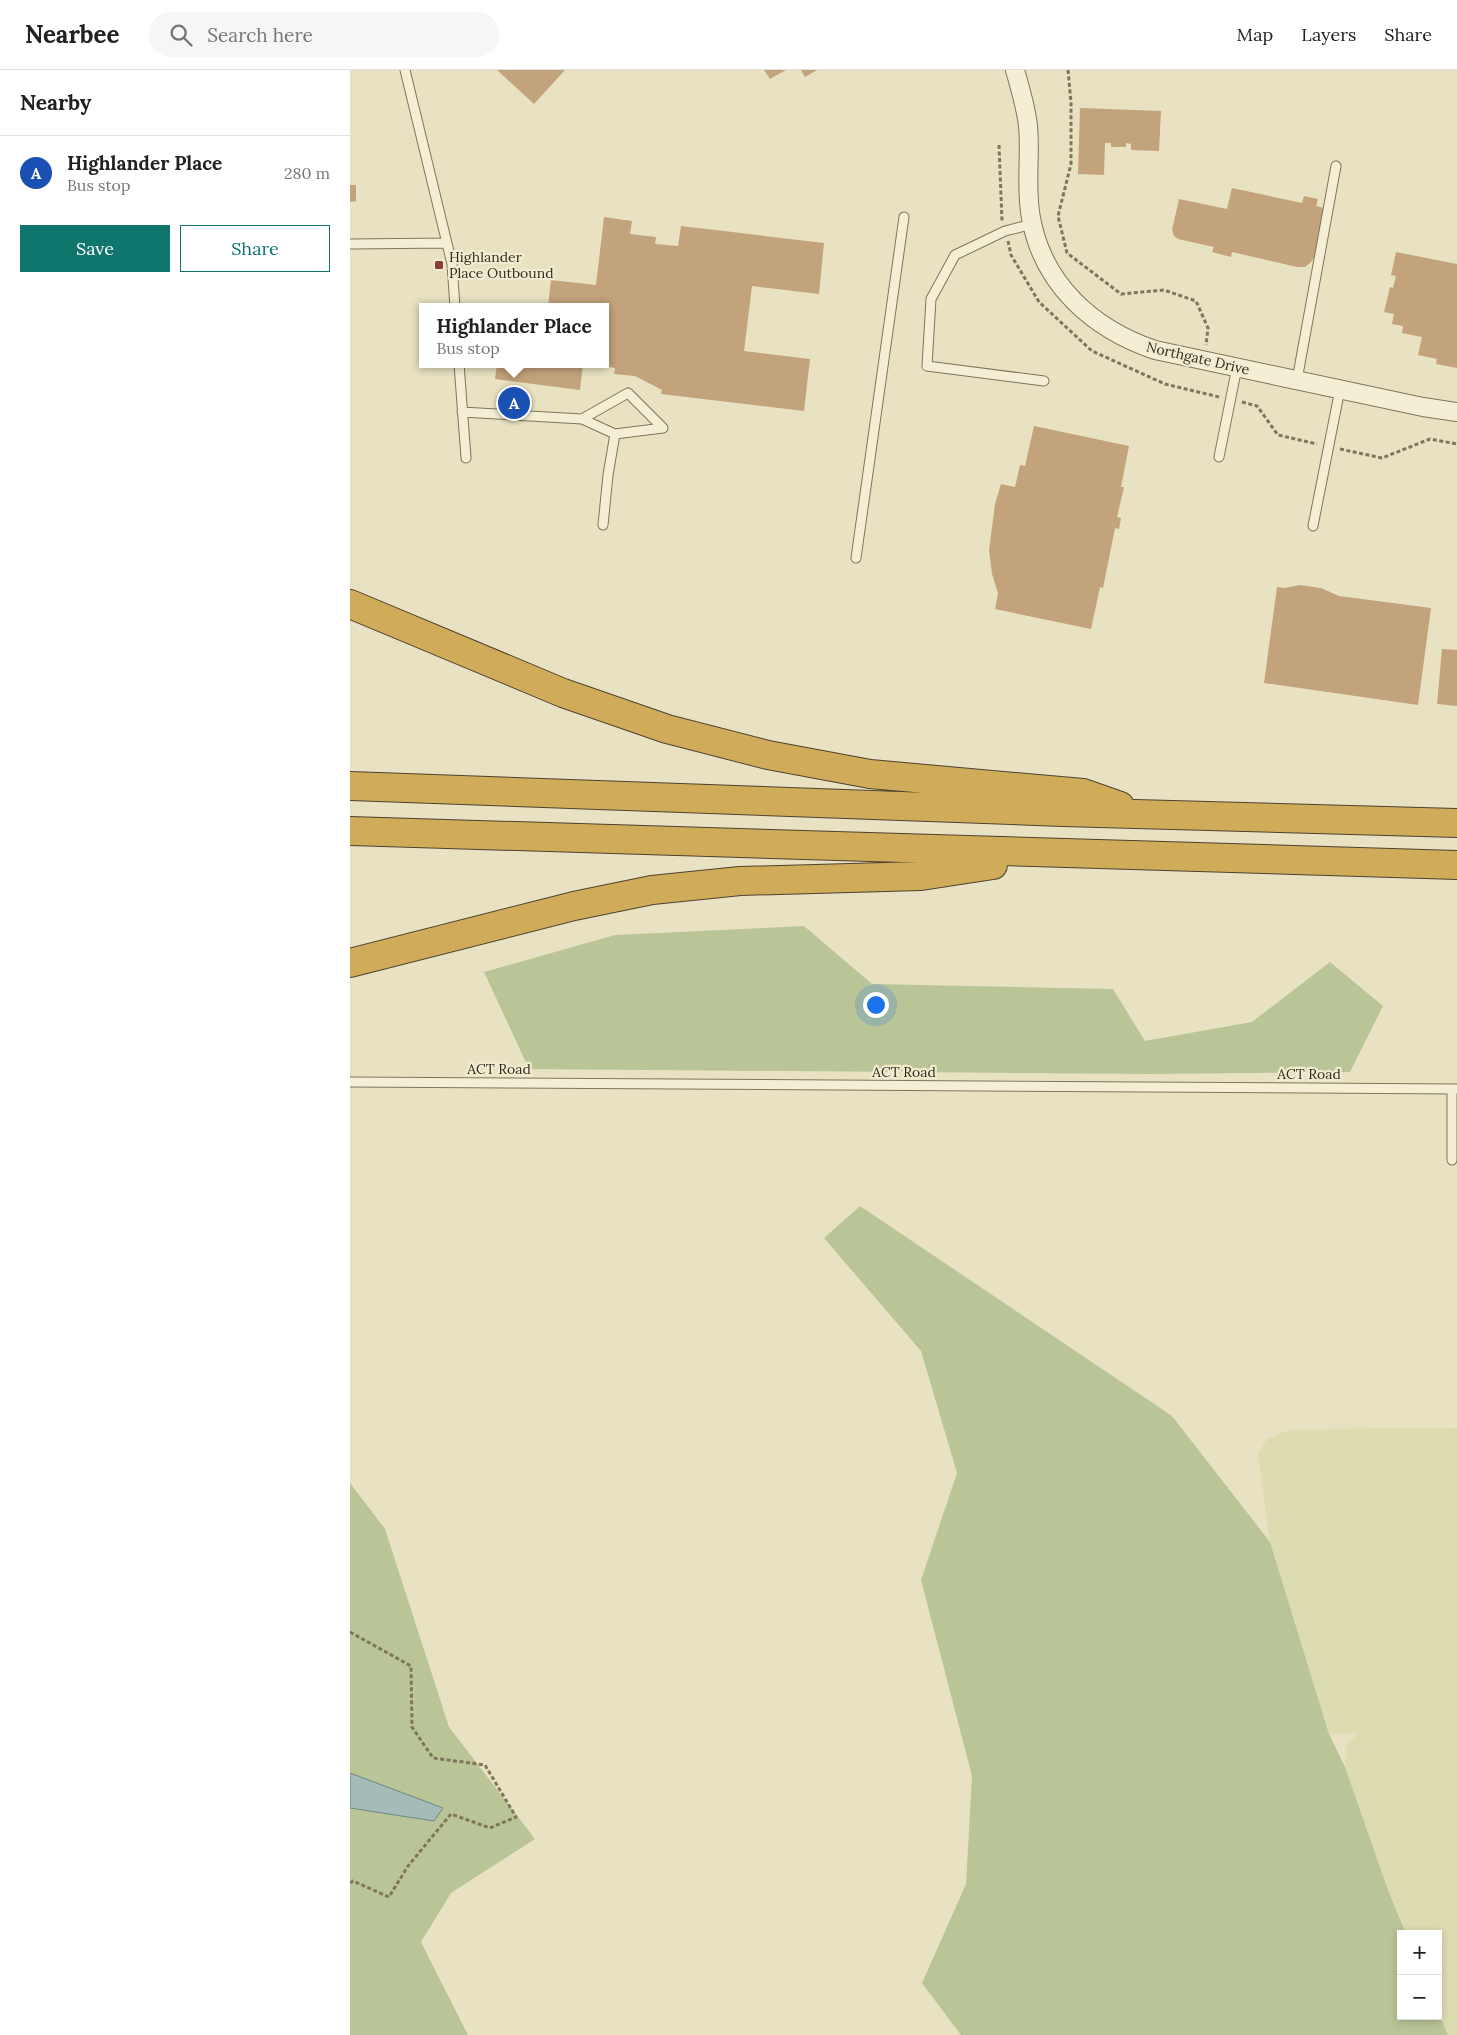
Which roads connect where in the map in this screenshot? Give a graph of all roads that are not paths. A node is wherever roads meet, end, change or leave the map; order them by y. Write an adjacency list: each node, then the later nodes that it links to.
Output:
1 (405, 70): 6 (lane)
2 (1015, 70): 5 (street, Northgate Drive)
3 (1336, 166): 11 (lane)
4 (904, 217): 22 (lane)
5 (1032, 224): 9 (street, Northgate Drive); 12 (lane)
6 (447, 242): 7 (lane); 8 (lane)
7 (350, 244)
8 (455, 303)
9 (1237, 367): 11 (street, Northgate Drive); 18 (lane)
10 (459, 368): 14 (lane)
11 (1297, 380): 13 (street, Northgate Drive)
12 (1044, 381)
13 (1340, 389): 15 (street, Northgate Drive); 21 (lane)
14 (462, 412): 16 (lane); 19 (lane)
15 (1457, 412)
16 (582, 419): 17 (lane); 17 (lane)
17 (615, 434): 20 (lane)
18 (1219, 457)
19 (466, 458)
20 (603, 525)
21 (1313, 526)
22 (856, 558)
23 (350, 604): 25 (highway)
24 (350, 786): 25 (highway)
25 (1142, 815): 26 (highway)
26 (1457, 823)
27 (350, 831): 28 (highway)
28 (1058, 854): 29 (highway); 30 (highway)
29 (1457, 865)
30 (350, 963)
31 (350, 1082): 32 (lane, ACT Road)
32 (1455, 1089): 33 (lane)
33 (1452, 1160)

